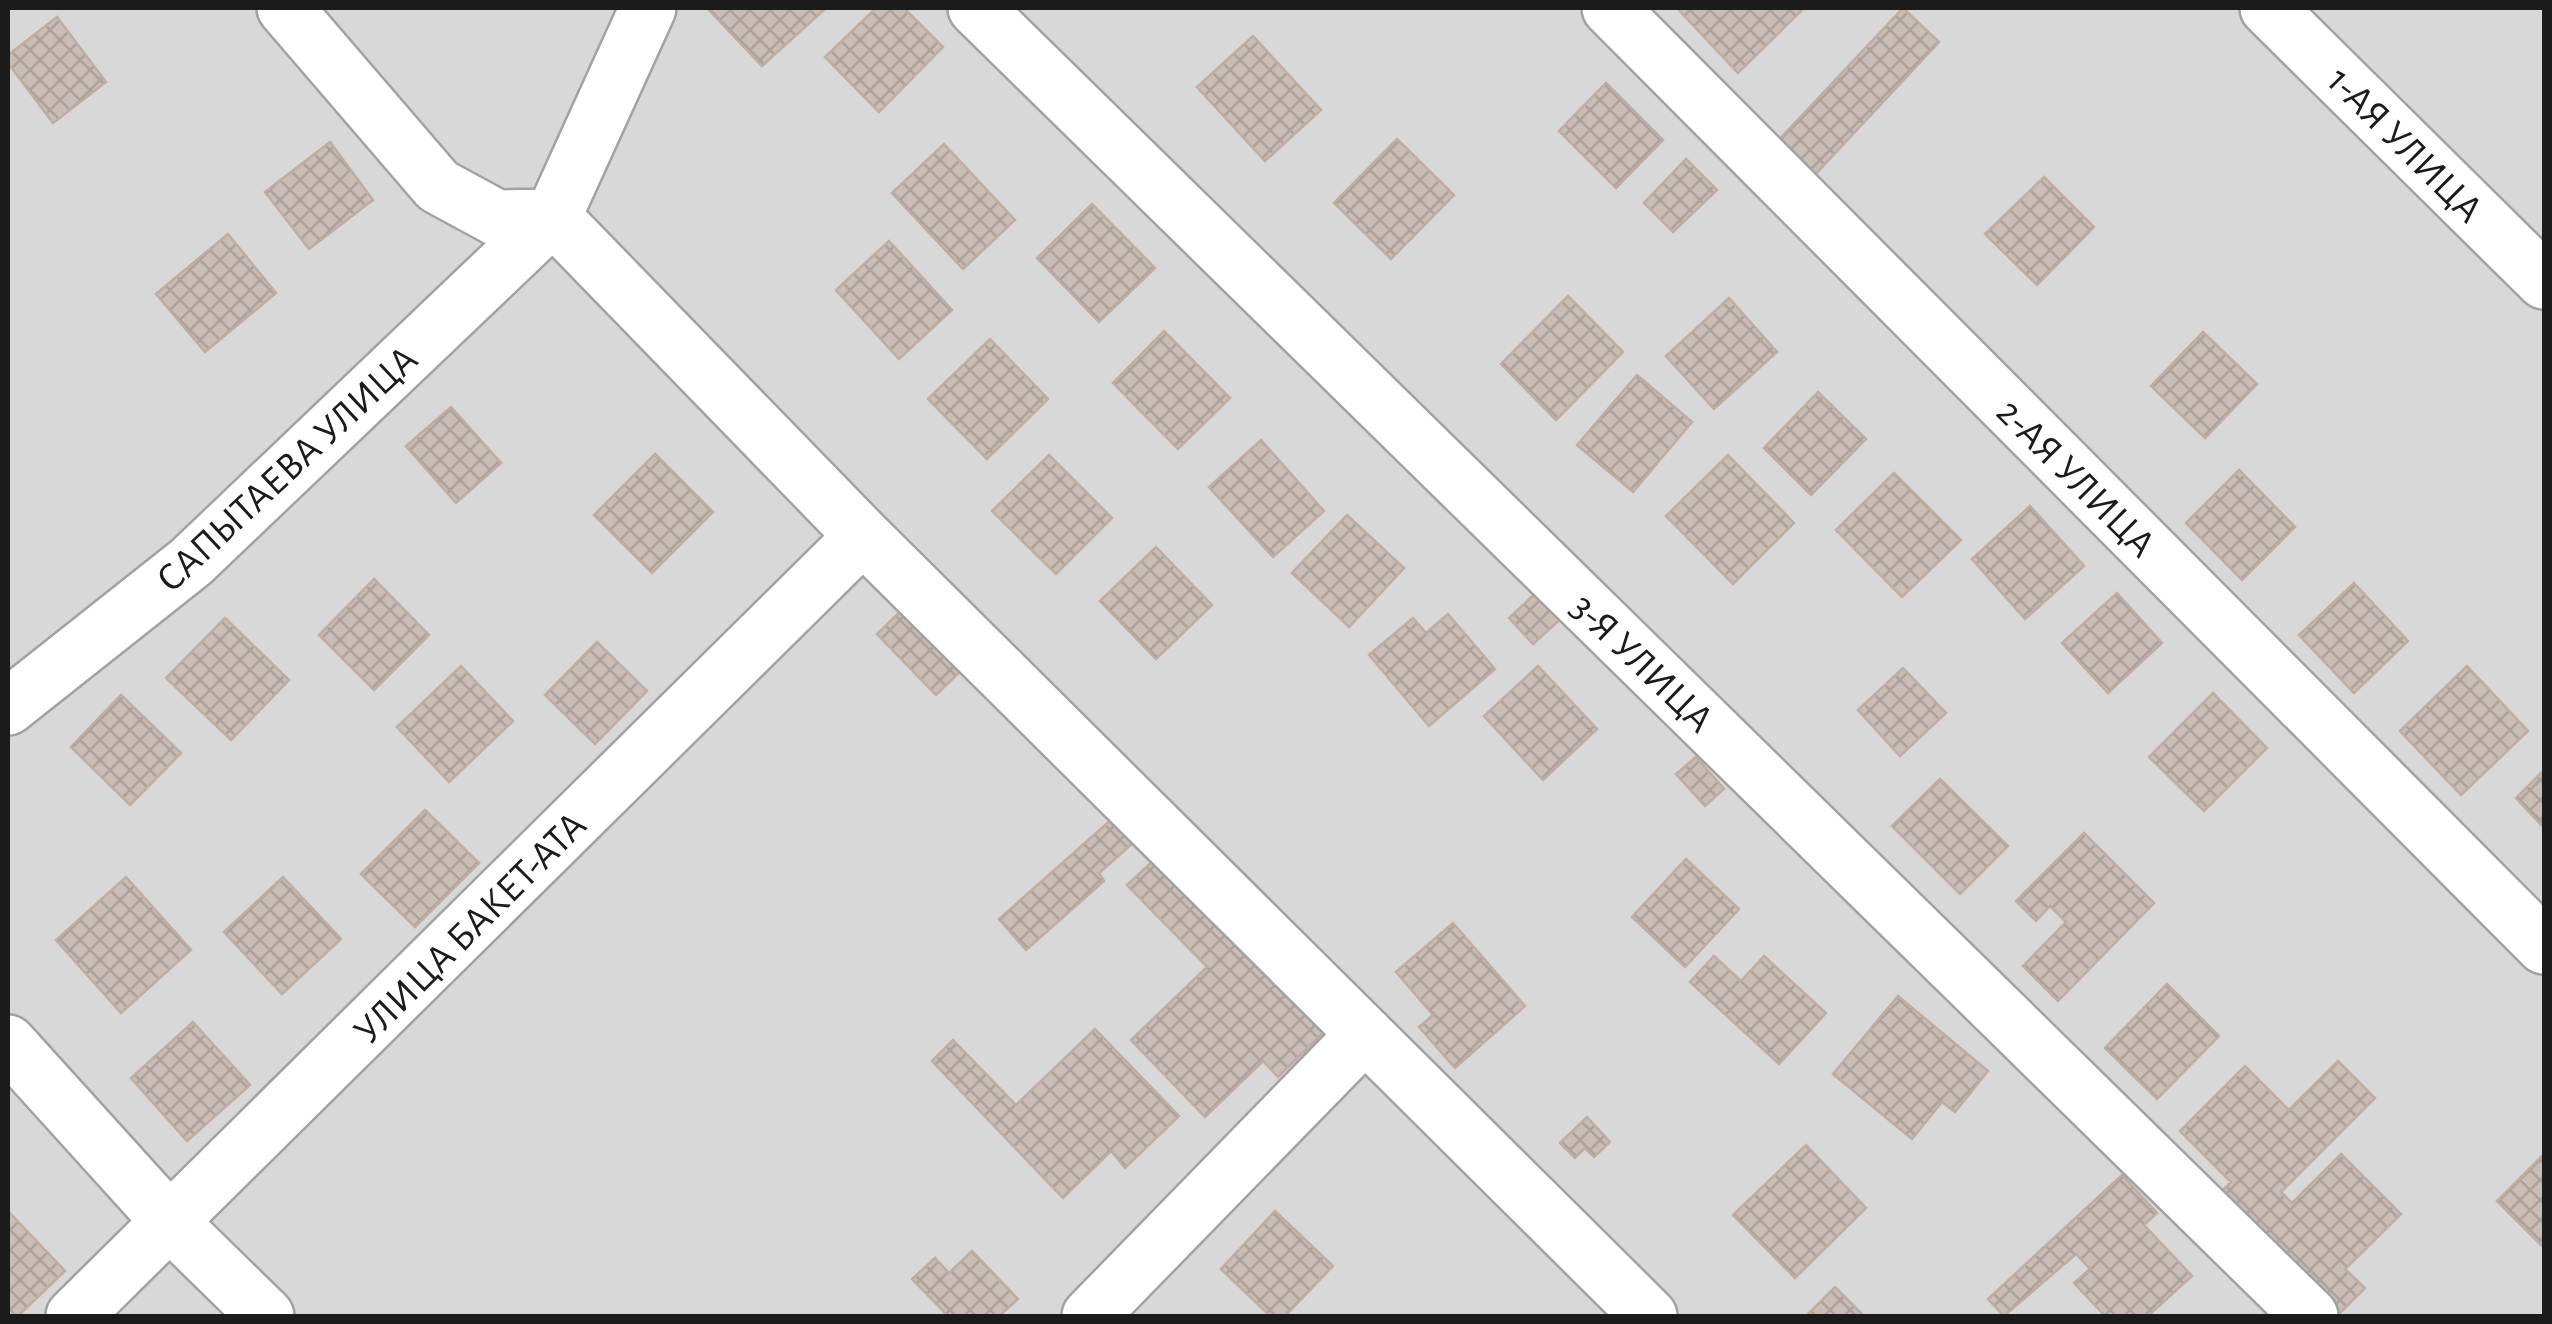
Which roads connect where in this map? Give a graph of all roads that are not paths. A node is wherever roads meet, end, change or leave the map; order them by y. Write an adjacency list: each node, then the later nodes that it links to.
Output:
1 (285, 8): 6 (street)
2 (648, 8): 6 (street)
3 (976, 8): 18 (street, 3-Я УЛИЦА)
4 (1610, 8): 10 (street, 2-АЯ УЛИЦА)
5 (2268, 8): 7 (street, 1-АЯ УЛИЦА)
6 (554, 217): 8 (street); 9 (street, САПЫТАЕВА УЛИЦА)
7 (2544, 281)
8 (863, 536): 11 (street); 13 (street, УЛИЦА БАКЕТ-АТА)
9 (8, 707)
10 (2544, 946)
11 (1365, 1034): 14 (street); 17 (street)
12 (8, 1044): 13 (street)
13 (170, 1222): 15 (street, УЛИЦА БАКЕТ-АТА); 16 (street)
14 (1105, 1311)
15 (74, 1316)
16 (266, 1316)
17 (1649, 1316)
18 (2310, 1316)

